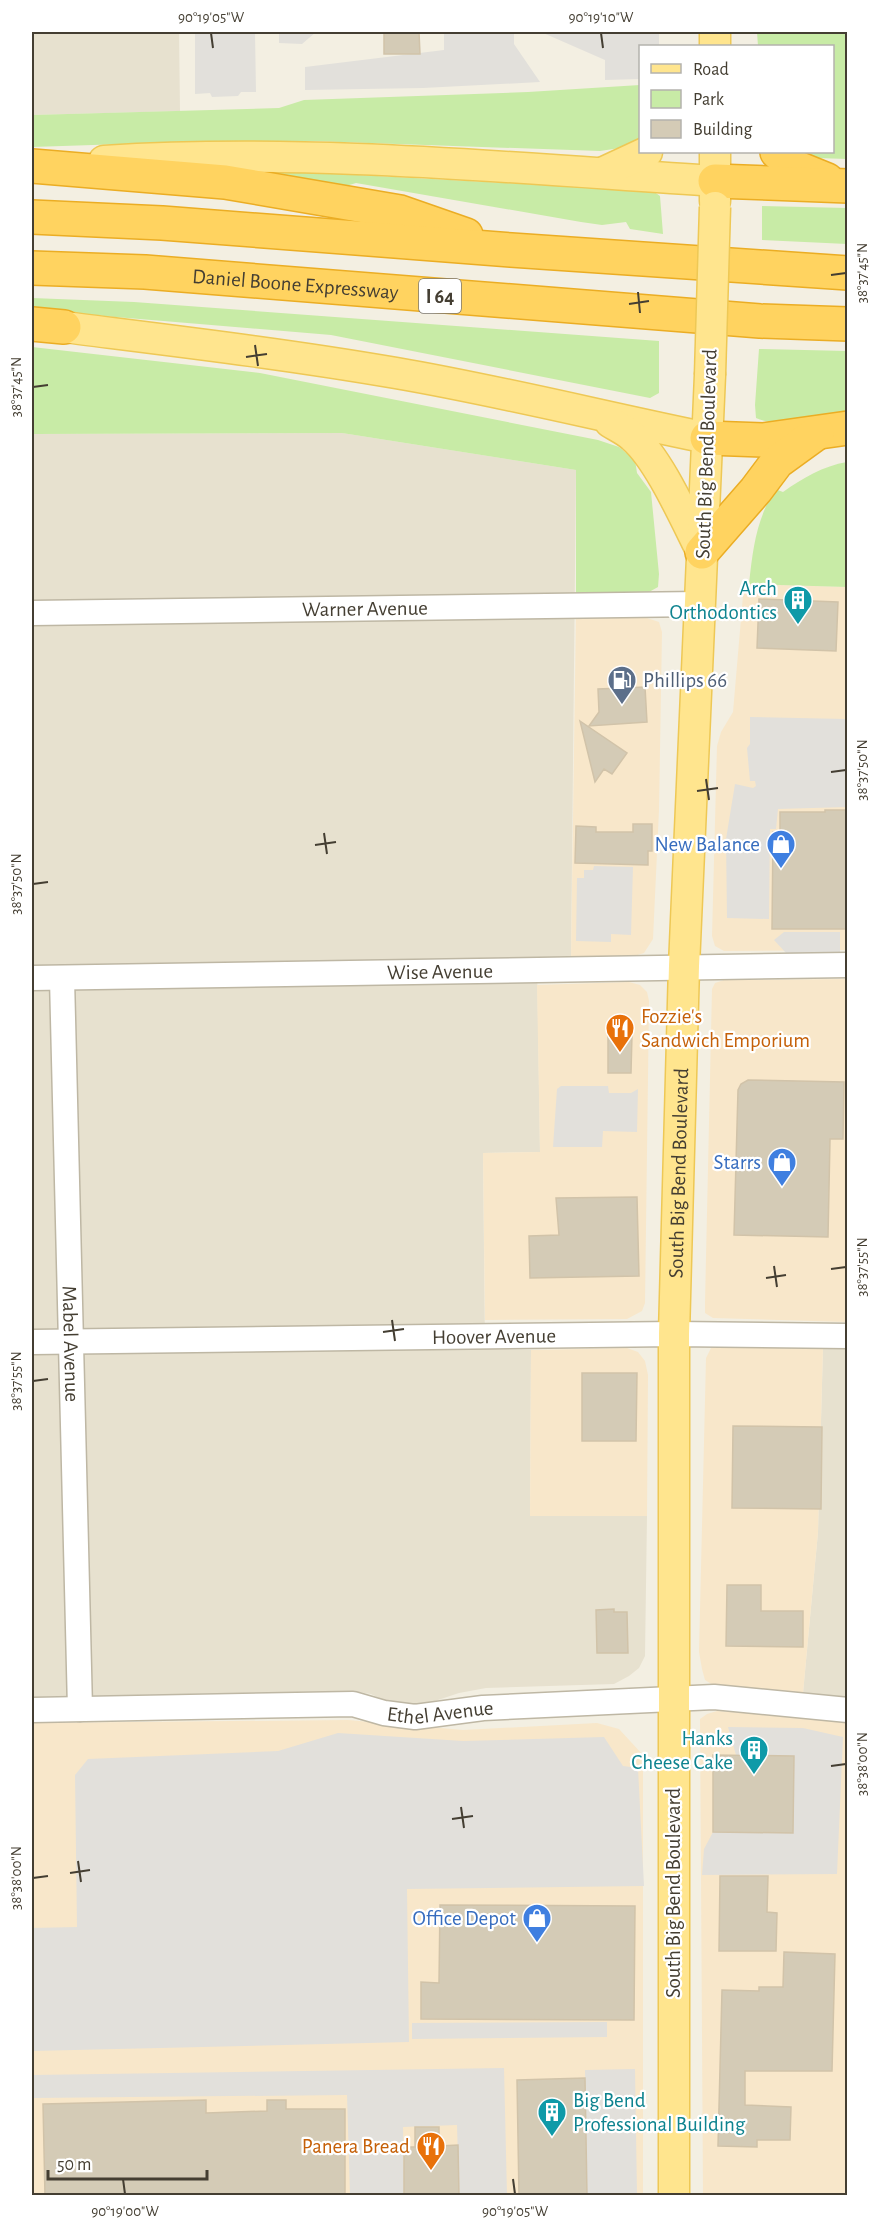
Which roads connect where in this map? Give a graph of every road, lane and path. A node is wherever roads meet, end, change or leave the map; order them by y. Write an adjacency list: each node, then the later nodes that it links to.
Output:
1 (645, 153): 4 (main road)
2 (778, 153): 6 (highway)
3 (32, 166): 4 (main road); 8 (highway)
4 (601, 174): 5 (main road)
5 (715, 180): 6 (highway); 16 (main road, South Big Bend Boulevard, bridge)
6 (845, 186)
7 (32, 217): 8 (highway)
8 (511, 250): 10 (highway)
9 (32, 268): 11 (highway, Daniel Boone Expressway / I 64)
10 (848, 273)
11 (848, 324)
12 (32, 325): 13 (highway)
13 (64, 327): 14 (main road)
14 (600, 415): 16 (main road); 17 (main road)
15 (832, 430): 16 (highway); 17 (highway)
16 (707, 438): 17 (main road, South Big Bend Boulevard)
17 (702, 552): 18 (main road, South Big Bend Boulevard)
18 (699, 604): 19 (street, Warner Avenue); 21 (main road, South Big Bend Boulevard)
19 (32, 613)
20 (848, 965): 21 (street, Wise Avenue)
21 (684, 966): 23 (street, Wise Avenue); 24 (main road, South Big Bend Boulevard)
22 (32, 978): 23 (street, Wise Avenue)
23 (62, 978): 26 (street, Mabel Avenue)
24 (674, 1334): 25 (street, Hoover Avenue); 26 (street, Hoover Avenue); 28 (main road, South Big Bend Boulevard)
25 (848, 1336)
26 (71, 1341): 27 (street, Hoover Avenue); 29 (street, Mabel Avenue)
27 (32, 1342)
28 (673, 1699): 29 (street, Ethel Avenue); 31 (street, Ethel Avenue); 32 (main road, South Big Bend Boulevard)
29 (80, 1709): 30 (street, Ethel Avenue)
30 (32, 1710)
31 (848, 1710)
32 (674, 2196)

